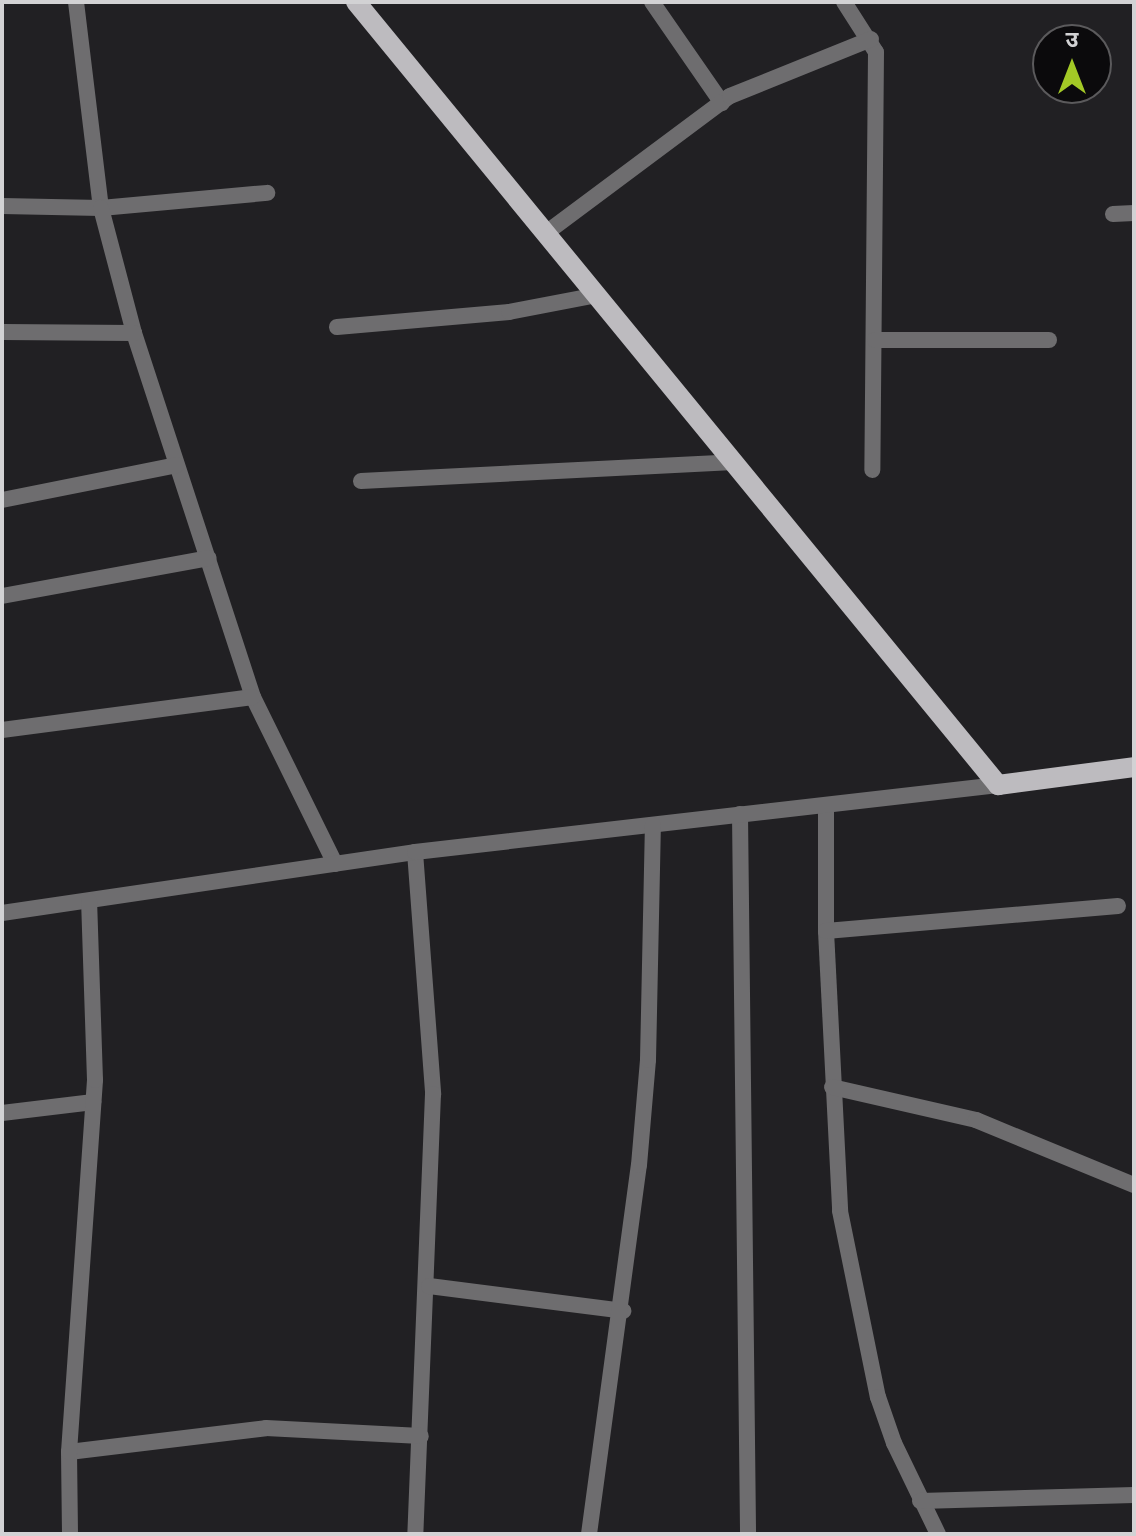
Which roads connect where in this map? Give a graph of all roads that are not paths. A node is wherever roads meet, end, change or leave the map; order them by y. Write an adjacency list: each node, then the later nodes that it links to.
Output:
1 (76, 2): 9 (street)
2 (356, 2): 12 (main road)
3 (652, 2): 6 (street)
4 (844, 2): 5 (street)
5 (871, 39): 6 (street); 17 (street)
6 (722, 103): 12 (street)
7 (267, 193): 9 (street)
8 (2, 206): 9 (street)
9 (101, 208): 16 (street)
10 (1134, 213): 11 (street)
11 (1113, 214)
12 (546, 233): 13 (main road)
13 (597, 295): 14 (street); 19 (main road)
14 (337, 327)
15 (2, 332): 16 (street)
16 (134, 333): 20 (street)
17 (875, 340): 18 (street); 21 (street)
18 (1049, 340)
19 (734, 462): 22 (street); 29 (main road)
20 (177, 465): 23 (street); 24 (street)
21 (872, 470)
22 (361, 481)
23 (2, 500)
24 (209, 558): 25 (street); 26 (street)
25 (2, 596)
26 (253, 697): 27 (street); 34 (street)
27 (2, 730)
28 (1134, 767): 29 (main road)
29 (998, 785): 30 (street)
30 (826, 806): 31 (street); 38 (street)
31 (740, 814): 32 (street); 52 (street)
32 (653, 825): 33 (street); 44 (street)
33 (415, 852): 34 (street); 43 (street)
34 (335, 864): 35 (street)
35 (89, 901): 37 (street); 40 (street)
36 (1118, 906): 38 (street)
37 (2, 913)
38 (826, 931): 39 (street)
39 (832, 1087): 42 (street); 48 (street)
40 (93, 1102): 41 (street); 46 (street)
41 (2, 1113)
42 (1134, 1185)
43 (429, 1286): 44 (street); 45 (street)
44 (623, 1311): 51 (street)
45 (421, 1436): 46 (street); 50 (street)
46 (69, 1452): 49 (street)
47 (1134, 1495): 48 (street)
48 (920, 1501): 53 (street)
49 (70, 1534)
50 (415, 1534)
51 (589, 1534)
52 (748, 1534)
53 (938, 1534)

